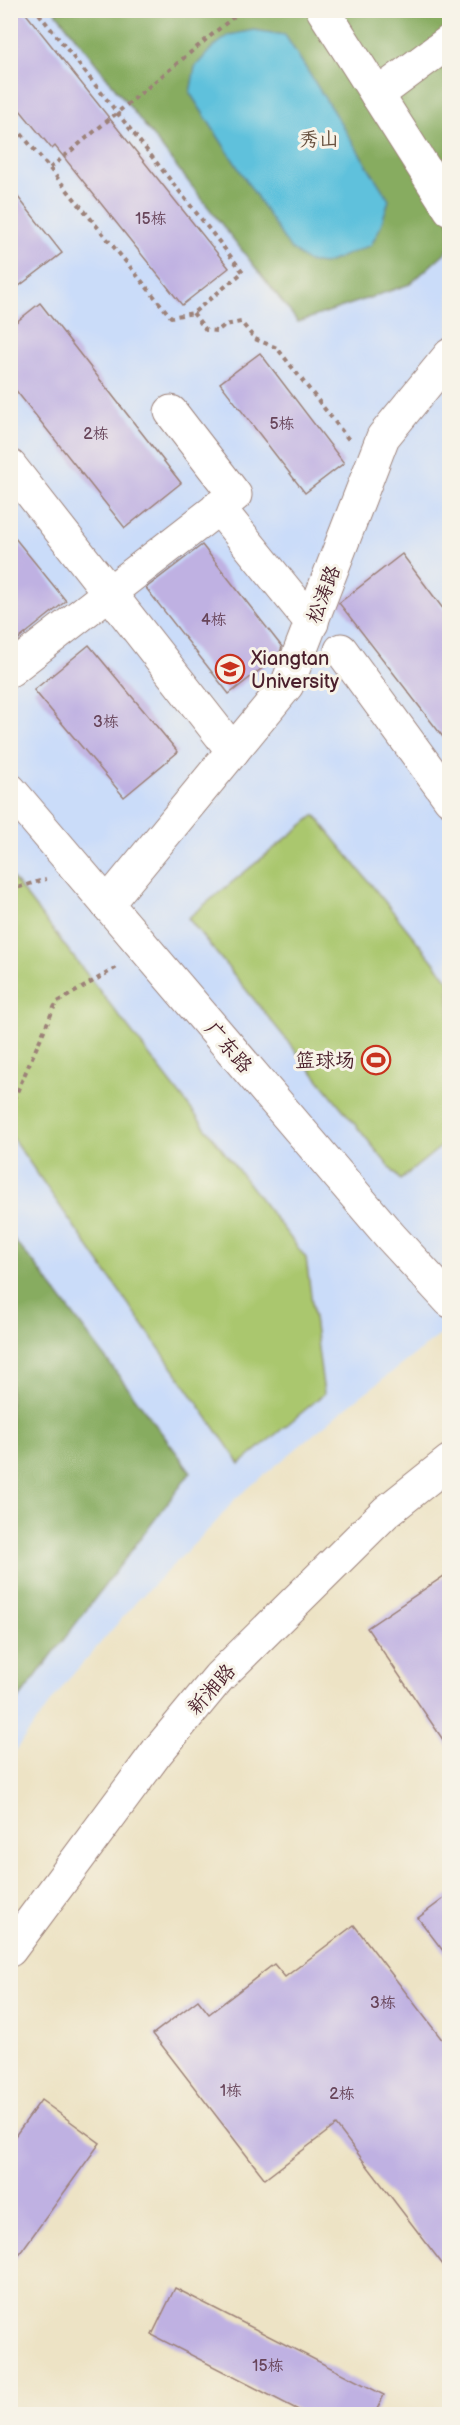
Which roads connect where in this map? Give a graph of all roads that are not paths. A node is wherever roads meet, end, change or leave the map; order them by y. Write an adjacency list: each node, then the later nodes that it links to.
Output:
1 (322, 10): 3 (street)
2 (450, 41): 3 (street)
3 (377, 95): 4 (street)
4 (450, 209)
5 (450, 355): 10 (street, 松涛路)
6 (171, 412): 8 (street)
7 (10, 466): 9 (street)
8 (218, 507): 9 (street); 10 (street)
9 (109, 593): 12 (street); 13 (street)
10 (312, 623): 13 (street, 松涛路)
11 (341, 650): 15 (street)
12 (10, 670)
13 (233, 752): 16 (street, 松涛路)
14 (10, 790): 16 (street, 广东路)
15 (450, 799)
16 (107, 904): 17 (street, 广东路)
17 (450, 1301)
18 (450, 1461): 19 (street, 新湘路)
19 (10, 1950)

